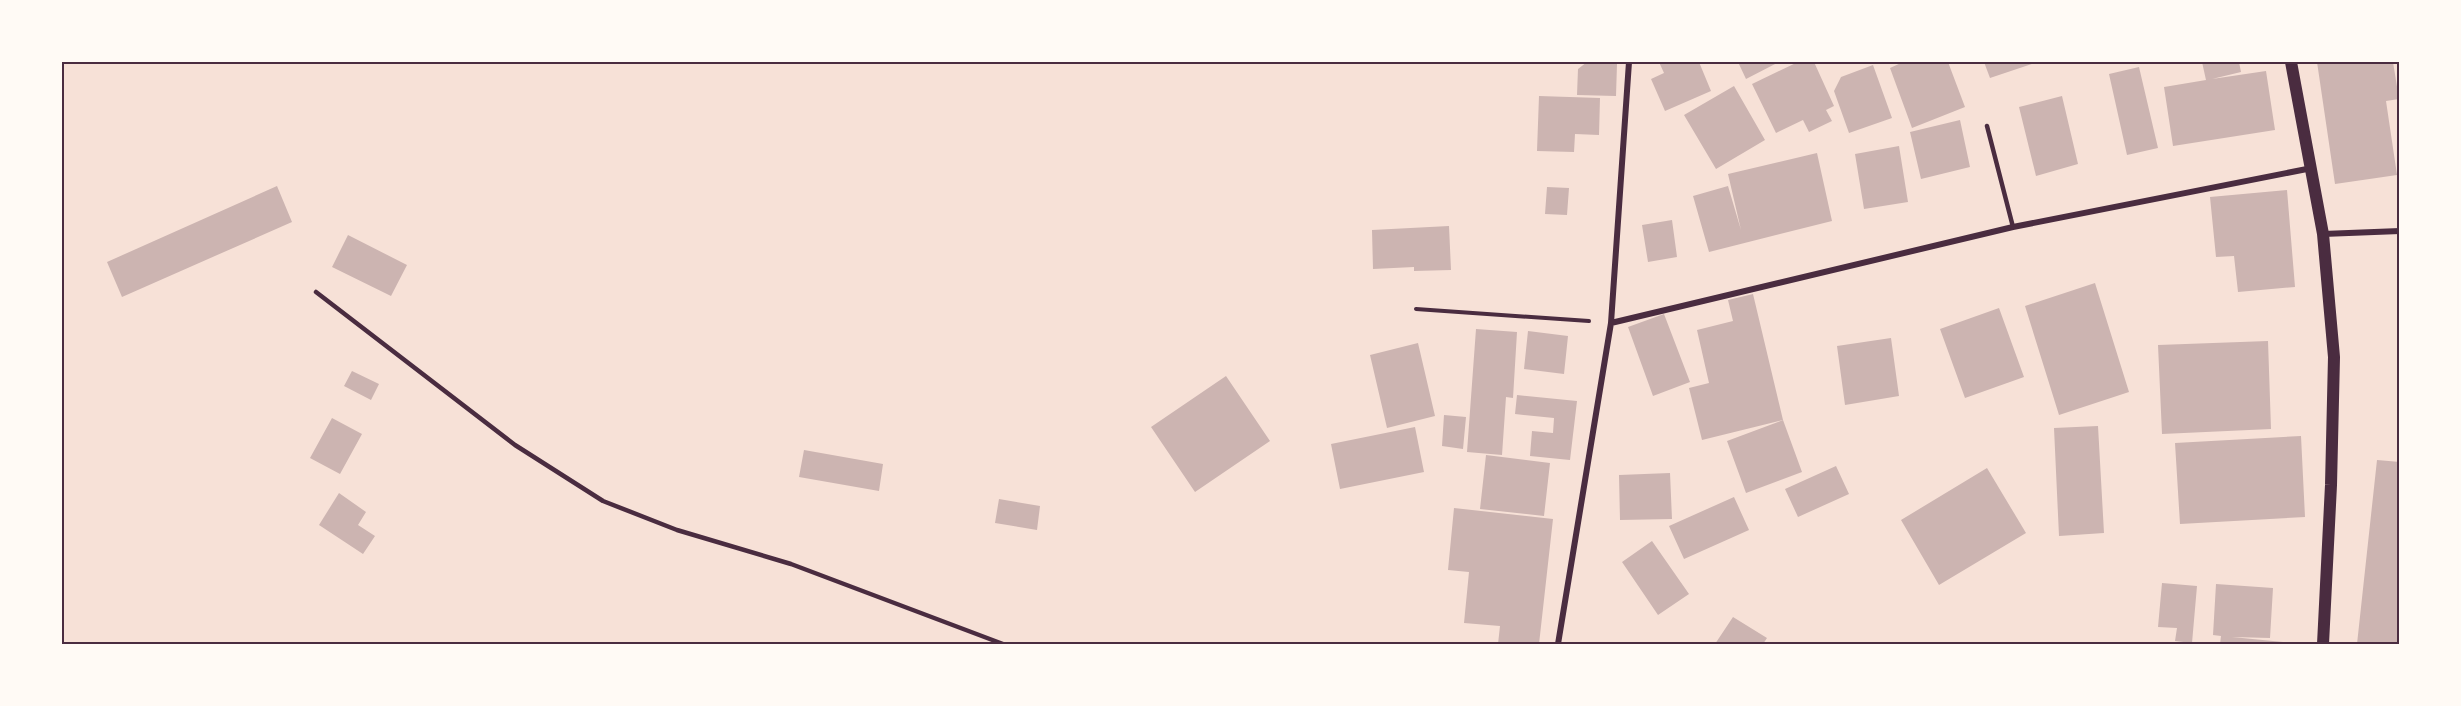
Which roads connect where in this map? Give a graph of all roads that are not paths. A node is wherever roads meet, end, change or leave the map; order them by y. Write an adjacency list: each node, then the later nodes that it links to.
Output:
1 (1629, 62): 9 (street)
2 (2291, 62): 4 (main road)
3 (1987, 126): 5 (lane)
4 (2312, 168): 5 (street); 7 (main road)
5 (2013, 227): 9 (street)
6 (2400, 231): 7 (street)
7 (2323, 234): 12 (main road)
8 (316, 292): 10 (lane)
9 (1611, 323): 11 (street)
10 (1003, 645)
11 (1558, 645)
12 (2323, 645)

